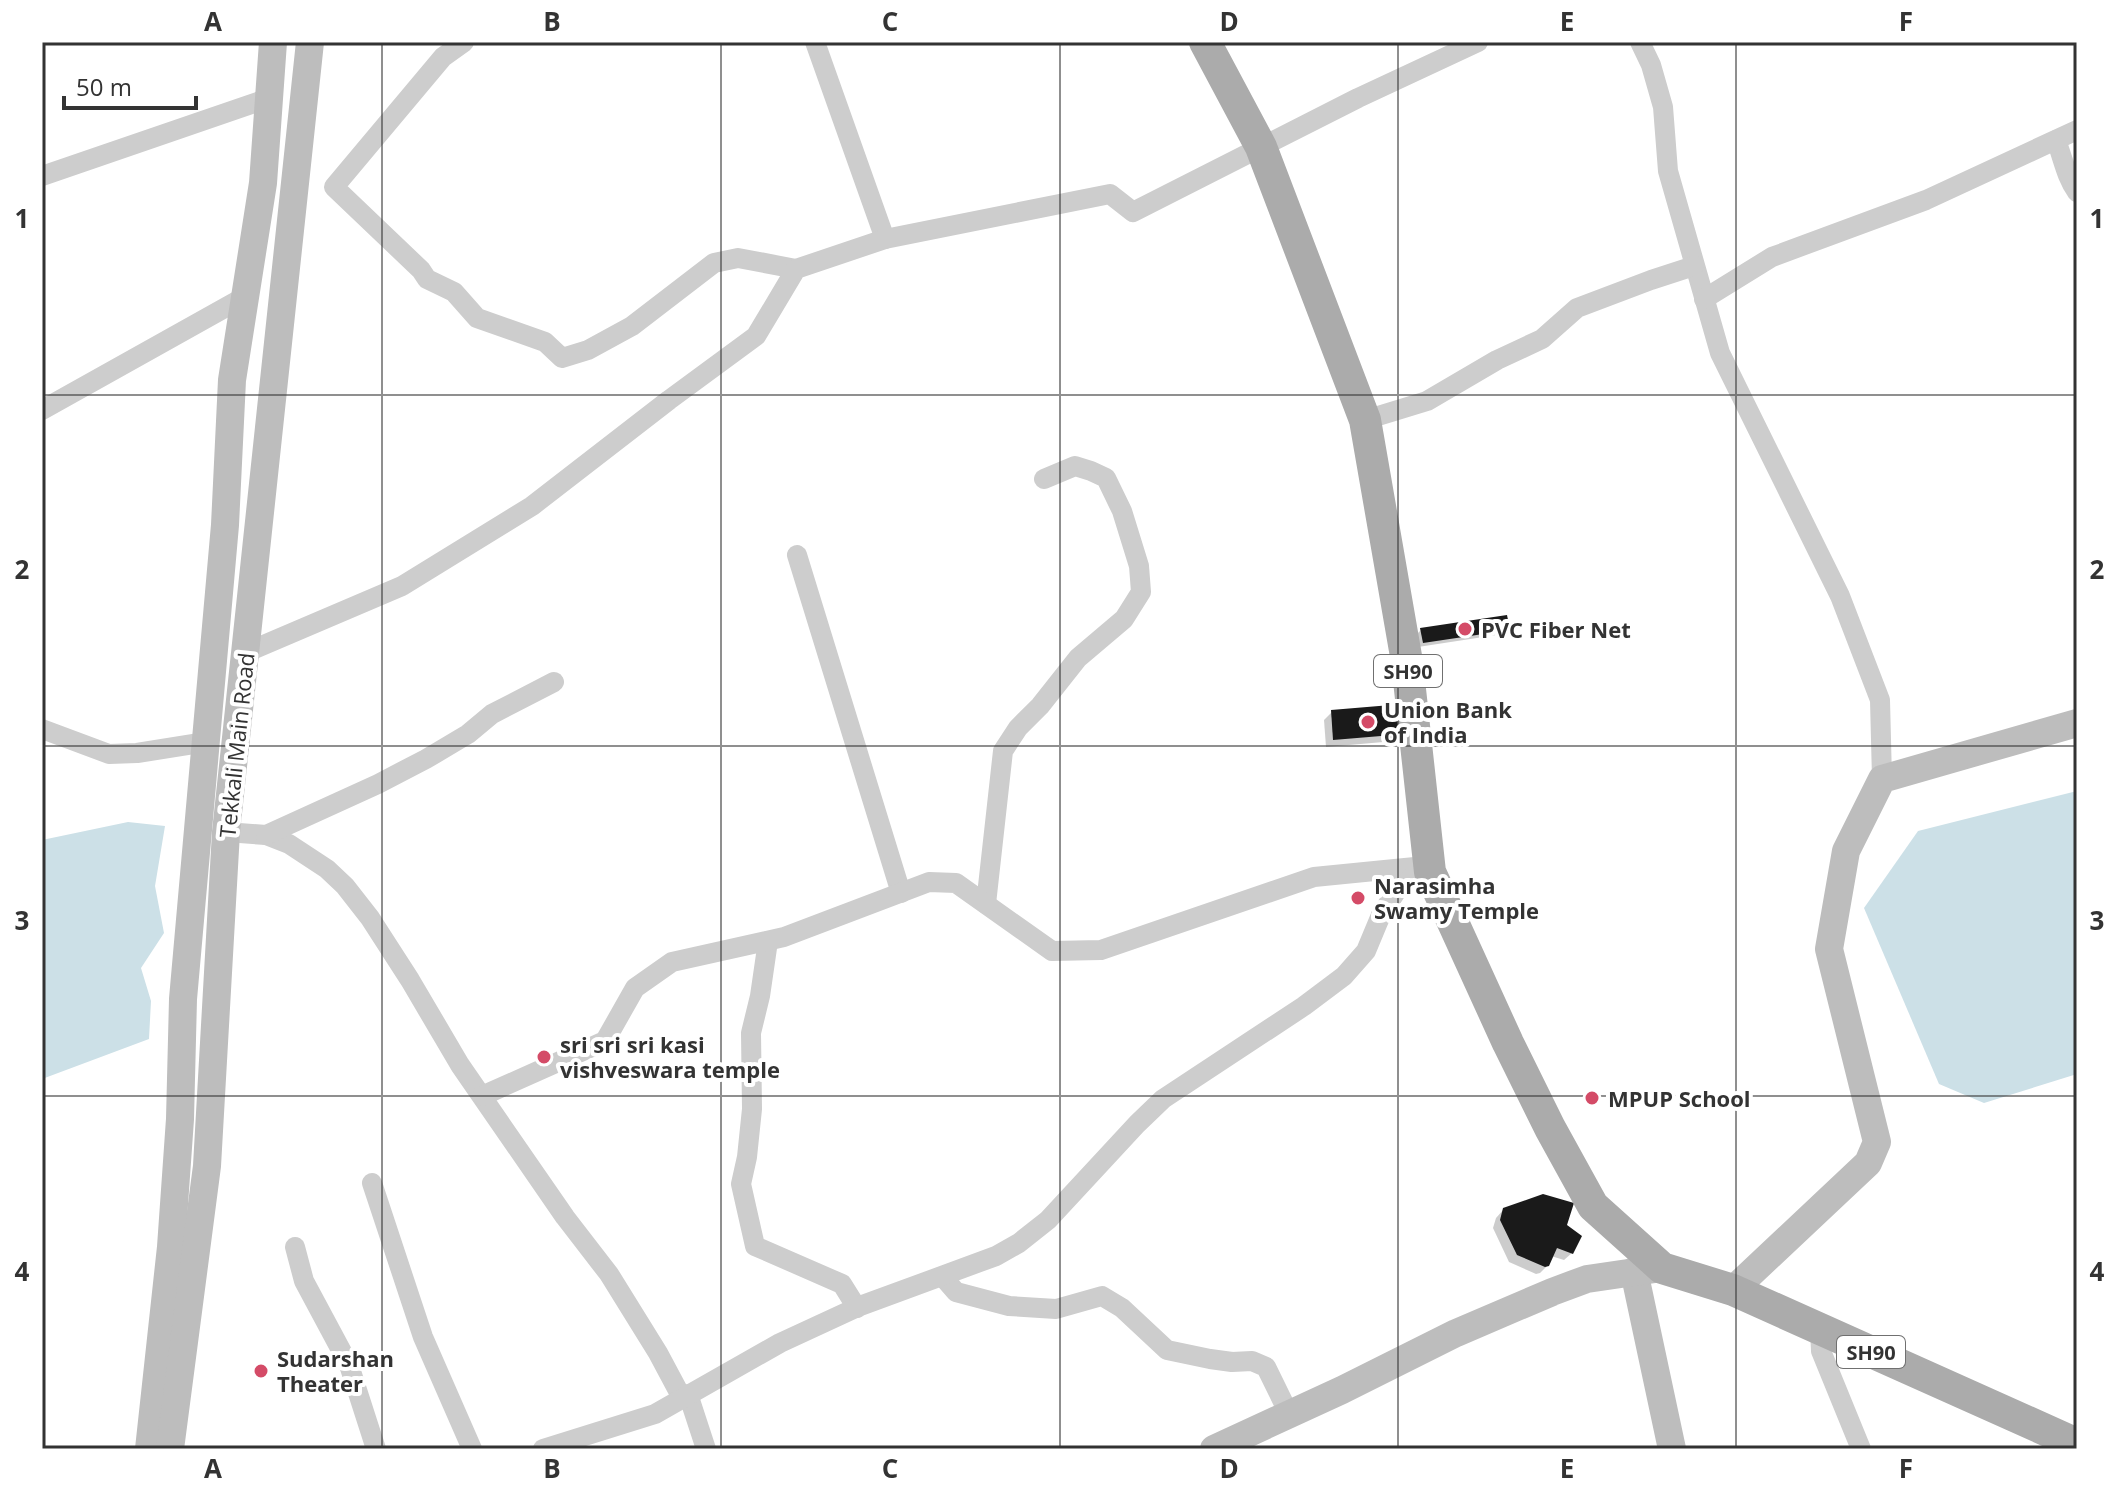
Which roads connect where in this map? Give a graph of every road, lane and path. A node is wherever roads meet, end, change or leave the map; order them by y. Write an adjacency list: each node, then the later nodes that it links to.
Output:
1 (273, 42): 8 (main road, Tekkali Main Road)
2 (310, 42): 23 (main road, Tekkali Main Road)
3 (464, 42): 16 (street)
4 (815, 42): 14 (street)
5 (1205, 42): 11 (main road, SH90)
6 (1478, 42): 11 (street)
7 (1640, 42): 15 (street)
8 (269, 98): 12 (street); 17 (main road, Tekkali Main Road)
9 (2077, 130): 10 (street)
10 (2056, 140): 13 (street); 18 (street)
11 (1261, 147): 14 (street); 20 (main road, SH90)
12 (42, 176)
13 (2077, 192)
14 (885, 239): 16 (street)
15 (1694, 266): 18 (street); 20 (street)
16 (796, 269): 23 (street)
17 (246, 296): 19 (street); 27 (main road, Tekkali Main Road)
18 (1704, 299): 28 (street)
19 (42, 410)
20 (1365, 420): 31 (main road, SH90)
21 (1044, 479): 33 (street)
22 (797, 555): 32 (street)
23 (245, 653): 29 (main road, Tekkali Main Road)
24 (554, 682): 30 (street)
25 (2077, 723): 28 (main road)
26 (42, 729): 27 (street)
27 (206, 742): 46 (main road, Tekkali Main Road)
28 (1882, 779): 40 (main road)
29 (226, 832): 30 (street); 47 (main road, Tekkali Main Road)
30 (266, 835): 35 (street)
31 (1429, 866): 33 (street); 38 (main road, SH90); 39 (street)
32 (901, 893): 33 (street); 34 (street)
33 (986, 904)
34 (768, 941): 35 (street); 41 (street)
35 (482, 1096): 43 (street)
36 (372, 1183): 49 (street)
37 (295, 1247): 48 (street)
38 (1648, 1269): 40 (main road, SH90); 44 (main road); 53 (main road)
39 (943, 1277): 41 (street); 44 (street)
40 (1733, 1290): 42 (main road, SH90)
41 (857, 1308): 43 (street)
42 (1820, 1329): 45 (main road, SH90); 54 (street)
43 (685, 1396): 50 (street); 51 (street)
44 (1289, 1414): 52 (main road)
45 (2077, 1444)
46 (149, 1449)
47 (170, 1449)
48 (376, 1449)
49 (472, 1449)
50 (543, 1449)
51 (706, 1449)
52 (1214, 1449)
53 (1672, 1449)
54 (1861, 1449)

